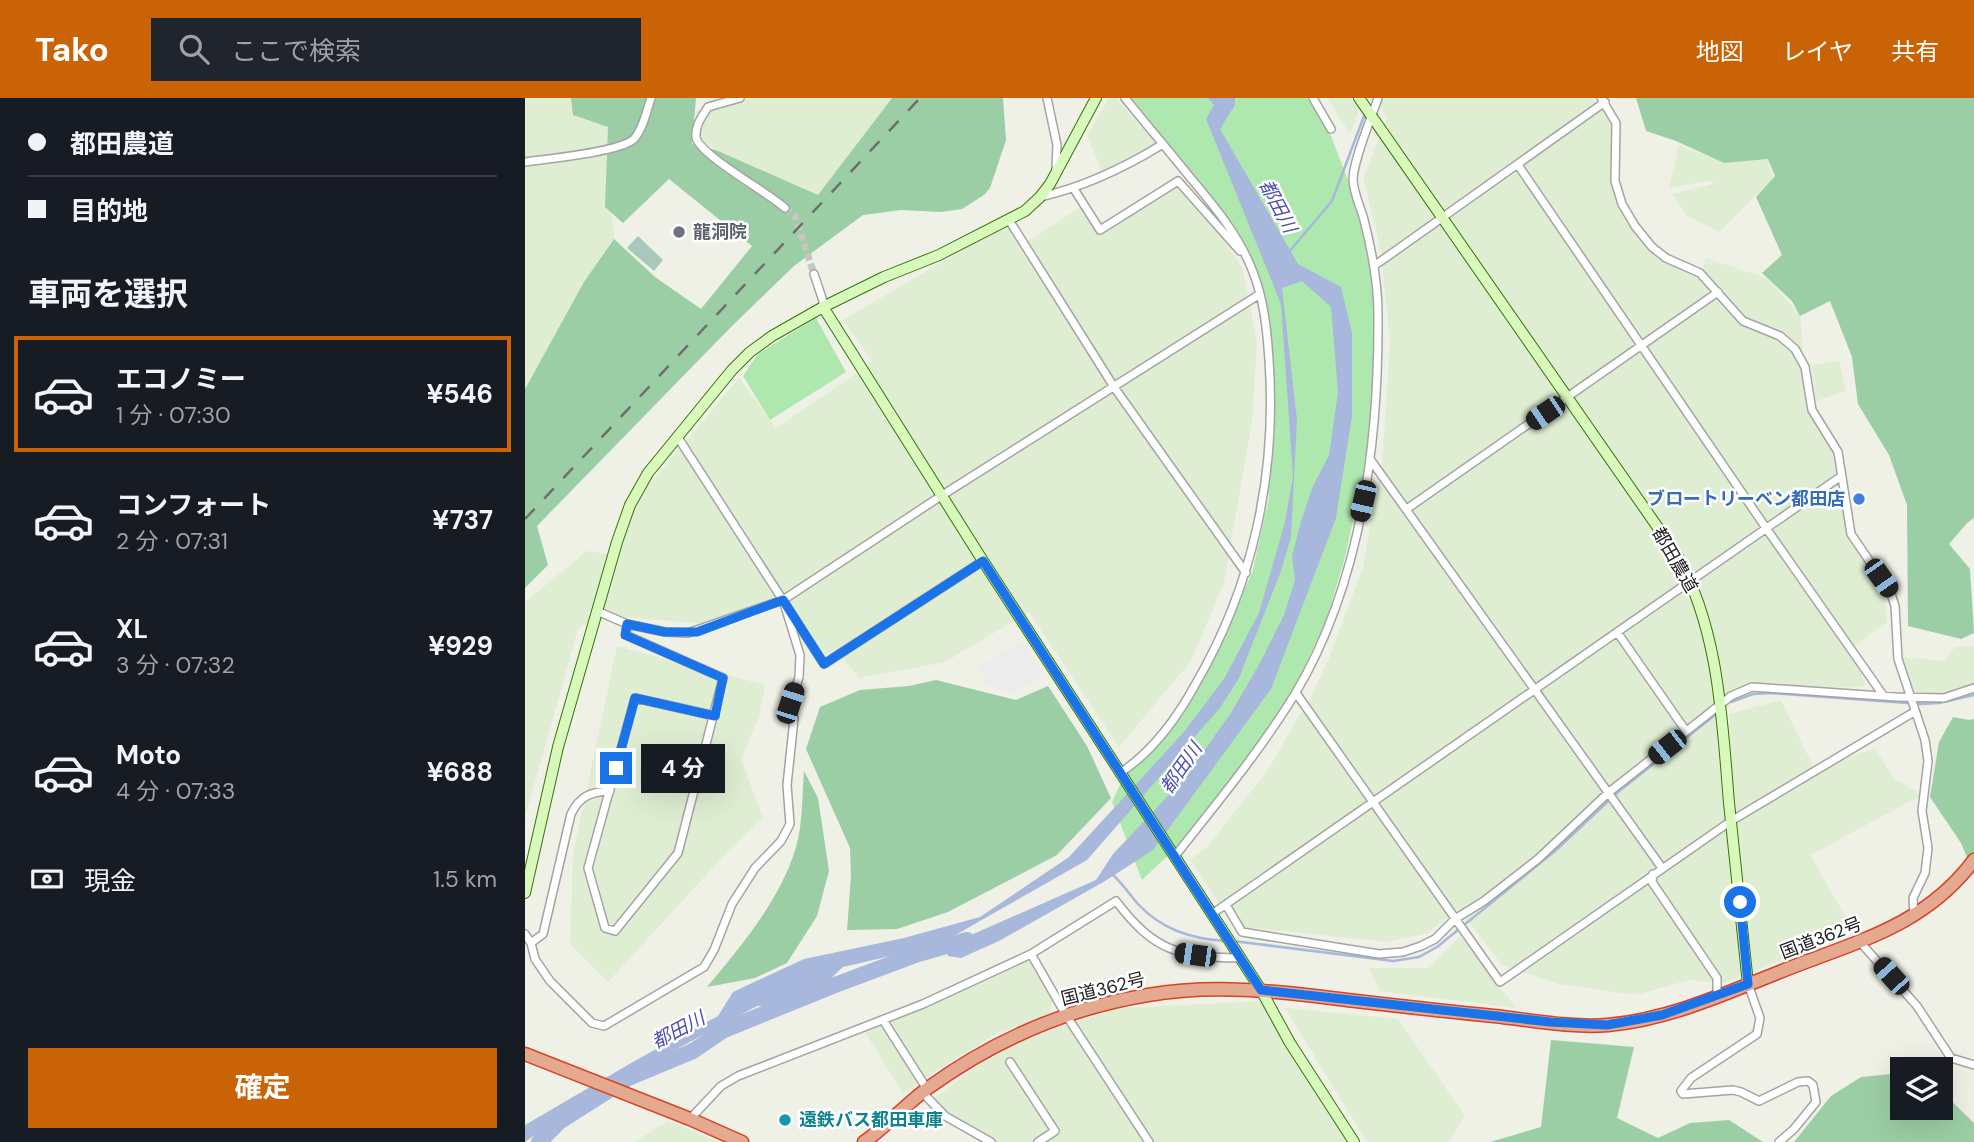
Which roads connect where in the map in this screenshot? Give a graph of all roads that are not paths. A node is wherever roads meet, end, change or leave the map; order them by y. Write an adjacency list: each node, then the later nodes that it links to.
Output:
1 (651, 98): 15 (street)
2 (706, 98): 11 (street)
3 (740, 98): 11 (street)
4 (1047, 98): 17 (street)
5 (1096, 98): 17 (street)
6 (1125, 98): 14 (street)
7 (1313, 98): 13 (street)
8 (1378, 98): 12 (street)
9 (1360, 99): 12 (street, 都田農道)
10 (1603, 100): 16 (street); 26 (street)
11 (708, 107): 20 (street)
12 (1371, 116): 21 (street, 都田農道); 24 (street)
13 (1331, 129)
14 (1163, 144): 18 (street); 23 (street)
15 (525, 162)
16 (1518, 165): 21 (street); 29 (street)
17 (1056, 170): 19 (street)
18 (1074, 189): 19 (street); 23 (street)
19 (1040, 197): 22 (street)
20 (785, 208)
21 (1442, 218): 24 (street); 31 (street, 都田農道)
22 (1009, 220): 28 (street); 30 (street)
23 (1249, 261): 27 (street)
24 (1374, 266): 33 (street)
25 (814, 274): 28 (street)
26 (1718, 292): 29 (street); 34 (street)
27 (1260, 294): 30 (street); 39 (street)
28 (823, 307): 32 (street); 35 (street)
29 (1640, 346): 31 (street); 37 (street)
30 (1114, 387): 35 (street); 39 (street)
31 (1568, 397): 36 (street); 40 (street, 都田農道)
32 (677, 436): 41 (street); 42 (street)
33 (1370, 459): 36 (street); 47 (street)
34 (1840, 477): 37 (street); 49 (street)
35 (941, 496): 38 (street); 41 (street)
36 (1408, 508): 45 (street)
37 (1766, 528): 40 (street); 48 (street)
38 (983, 561): 41 (street); 53 (street)
39 (1246, 573): 53 (street)
40 (1691, 580): 44 (street); 50 (street, 都田農道)
41 (783, 600): 43 (street); 69 (street)
42 (597, 611): 43 (street); 62 (street)
43 (627, 624): 51 (street)
44 (1617, 632): 45 (street); 52 (street)
45 (1536, 688): 55 (street); 56 (street)
46 (1974, 688): 49 (street)
47 (1296, 693): 56 (street); 58 (street)
48 (1883, 695): 49 (street); 50 (street)
49 (1912, 704): 57 (street); 65 (street)
50 (1720, 705): 52 (street); 57 (street, 都田農道)
51 (715, 716): 54 (street); 54 (street)
52 (1686, 731): 55 (street)
53 (1120, 773): 58 (street)
54 (610, 791): 69 (street)
55 (1609, 793): 60 (street); 66 (street)
56 (1374, 802): 63 (street); 66 (street)
57 (1731, 821): 60 (street); 72 (street, 都田農道)
58 (1173, 854): 64 (street)
59 (1974, 860): 65 (highway, 国道362号)
60 (1662, 868): 61 (street)
61 (1653, 874): 66 (street); 74 (street)
62 (525, 893)
63 (1226, 905): 64 (street); 66 (street)
64 (1212, 914): 71 (street)
65 (1915, 915): 68 (highway, 国道362号)
66 (1456, 920)
67 (525, 934): 69 (street)
68 (1860, 942): 72 (highway, 国道362号); 79 (street)
69 (531, 943)
70 (1031, 954): 71 (street); 75 (street); 76 (street)
71 (1237, 954): 73 (street)
72 (1748, 984): 74 (highway, 国道362号); 88 (street)
73 (1261, 990): 74 (highway, 国道362号); 75 (highway, 国道362号); 87 (street)
74 (1717, 996)
75 (1066, 1015): 80 (highway, 国道362号); 86 (street)
76 (883, 1020): 80 (street); 81 (street)
77 (525, 1054): 81 (highway)
78 (1010, 1062): 85 (street)
79 (1974, 1065)
80 (925, 1091): 83 (highway, 国道362号); 84 (street)
81 (689, 1119): 82 (highway)
82 (735, 1141)
83 (864, 1142)
84 (991, 1142)
85 (1038, 1142)
86 (1149, 1142)
87 (1354, 1142)
88 (1779, 1142)

